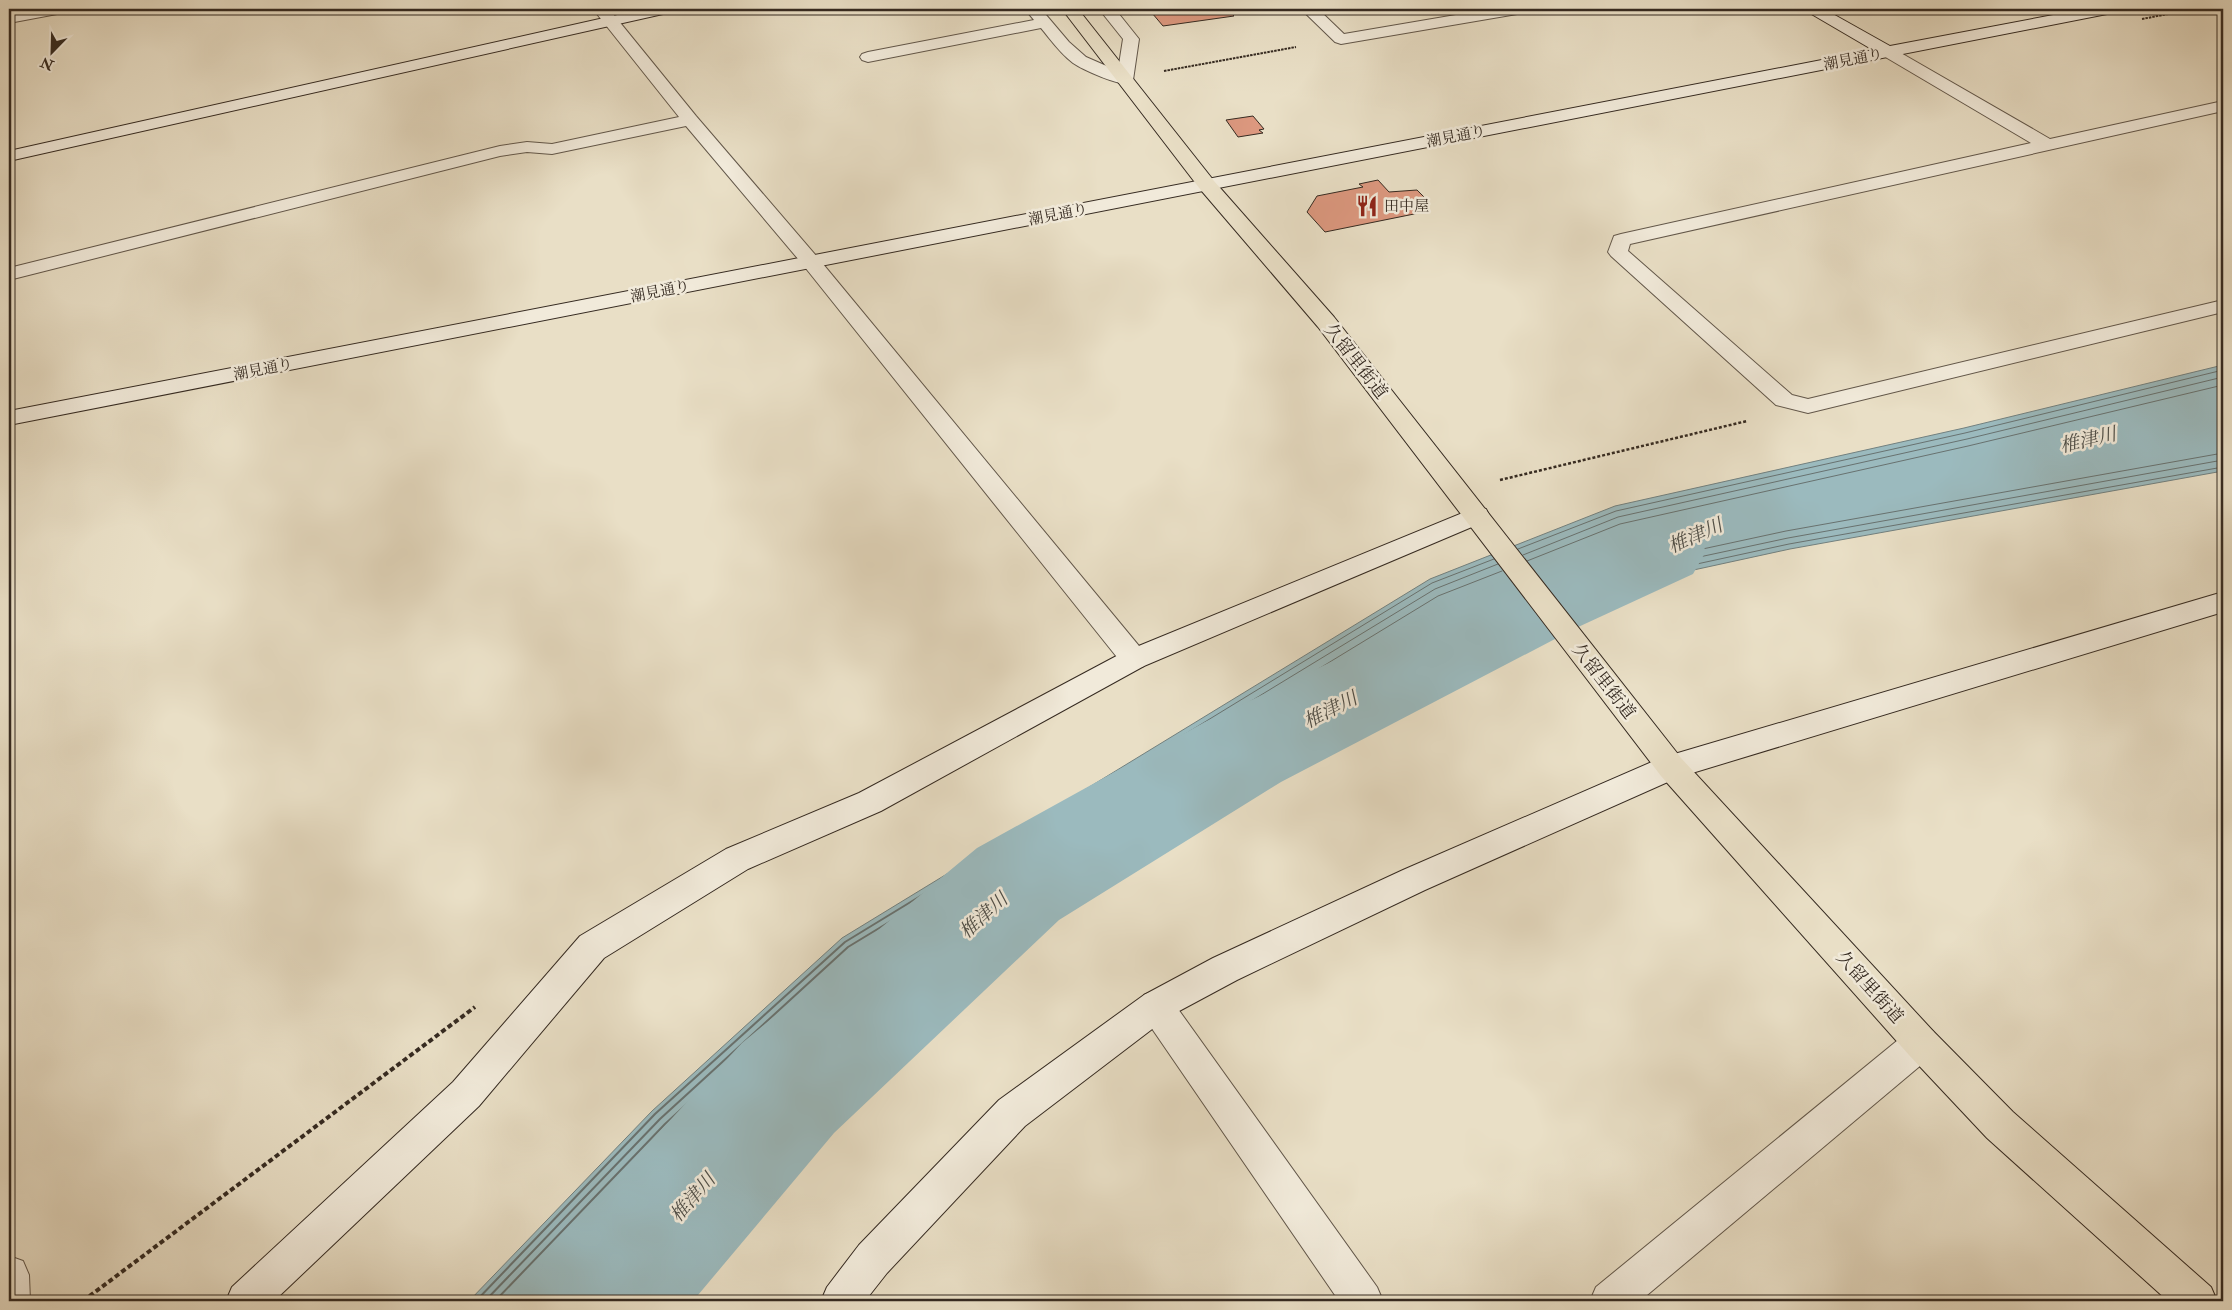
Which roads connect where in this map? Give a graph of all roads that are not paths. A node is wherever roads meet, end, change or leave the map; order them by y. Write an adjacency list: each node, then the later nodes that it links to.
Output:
1 (57, 9): 11 (street)
2 (662, 9): 10 (street)
3 (1033, 9): 12 (street)
4 (1070, 9): 15 (main road, 久留里街道)
5 (1107, 9): 15 (street)
6 (1308, 9): 7 (street)
7 (1517, 9)
8 (1813, 9): 13 (street)
9 (2107, 9): 13 (street, 潮見通り)
10 (606, 15): 17 (street); 19 (street)
11 (9, 18)
12 (1044, 23): 14 (street); 15 (street)
13 (1888, 52): 18 (street); 20 (street, 潮見通り)
14 (868, 57)
15 (1125, 80): 20 (main road, 久留里街道)
16 (2223, 106): 18 (street)
17 (690, 120): 21 (street); 22 (street)
18 (2045, 144): 23 (street)
19 (9, 156)
20 (1207, 185): 21 (street, 潮見通り); 25 (main road, 久留里街道)
21 (811, 262): 24 (street, 潮見通り); 27 (street)
22 (9, 274)
23 (2223, 306)
24 (9, 418)
25 (1476, 515): 27 (street); 28 (main road, 久留里街道)
26 (2223, 602): 28 (street)
27 (1134, 659): 33 (street)
28 (1671, 766): 29 (street); 30 (main road, 久留里街道)
29 (1156, 1006): 34 (street); 35 (street)
30 (1921, 1043): 36 (street); 37 (main road, 久留里街道)
31 (9, 1275): 32 (street)
32 (10, 1301)
33 (246, 1301)
34 (841, 1301)
35 (1363, 1301)
36 (1610, 1301)
37 (2197, 1301)

